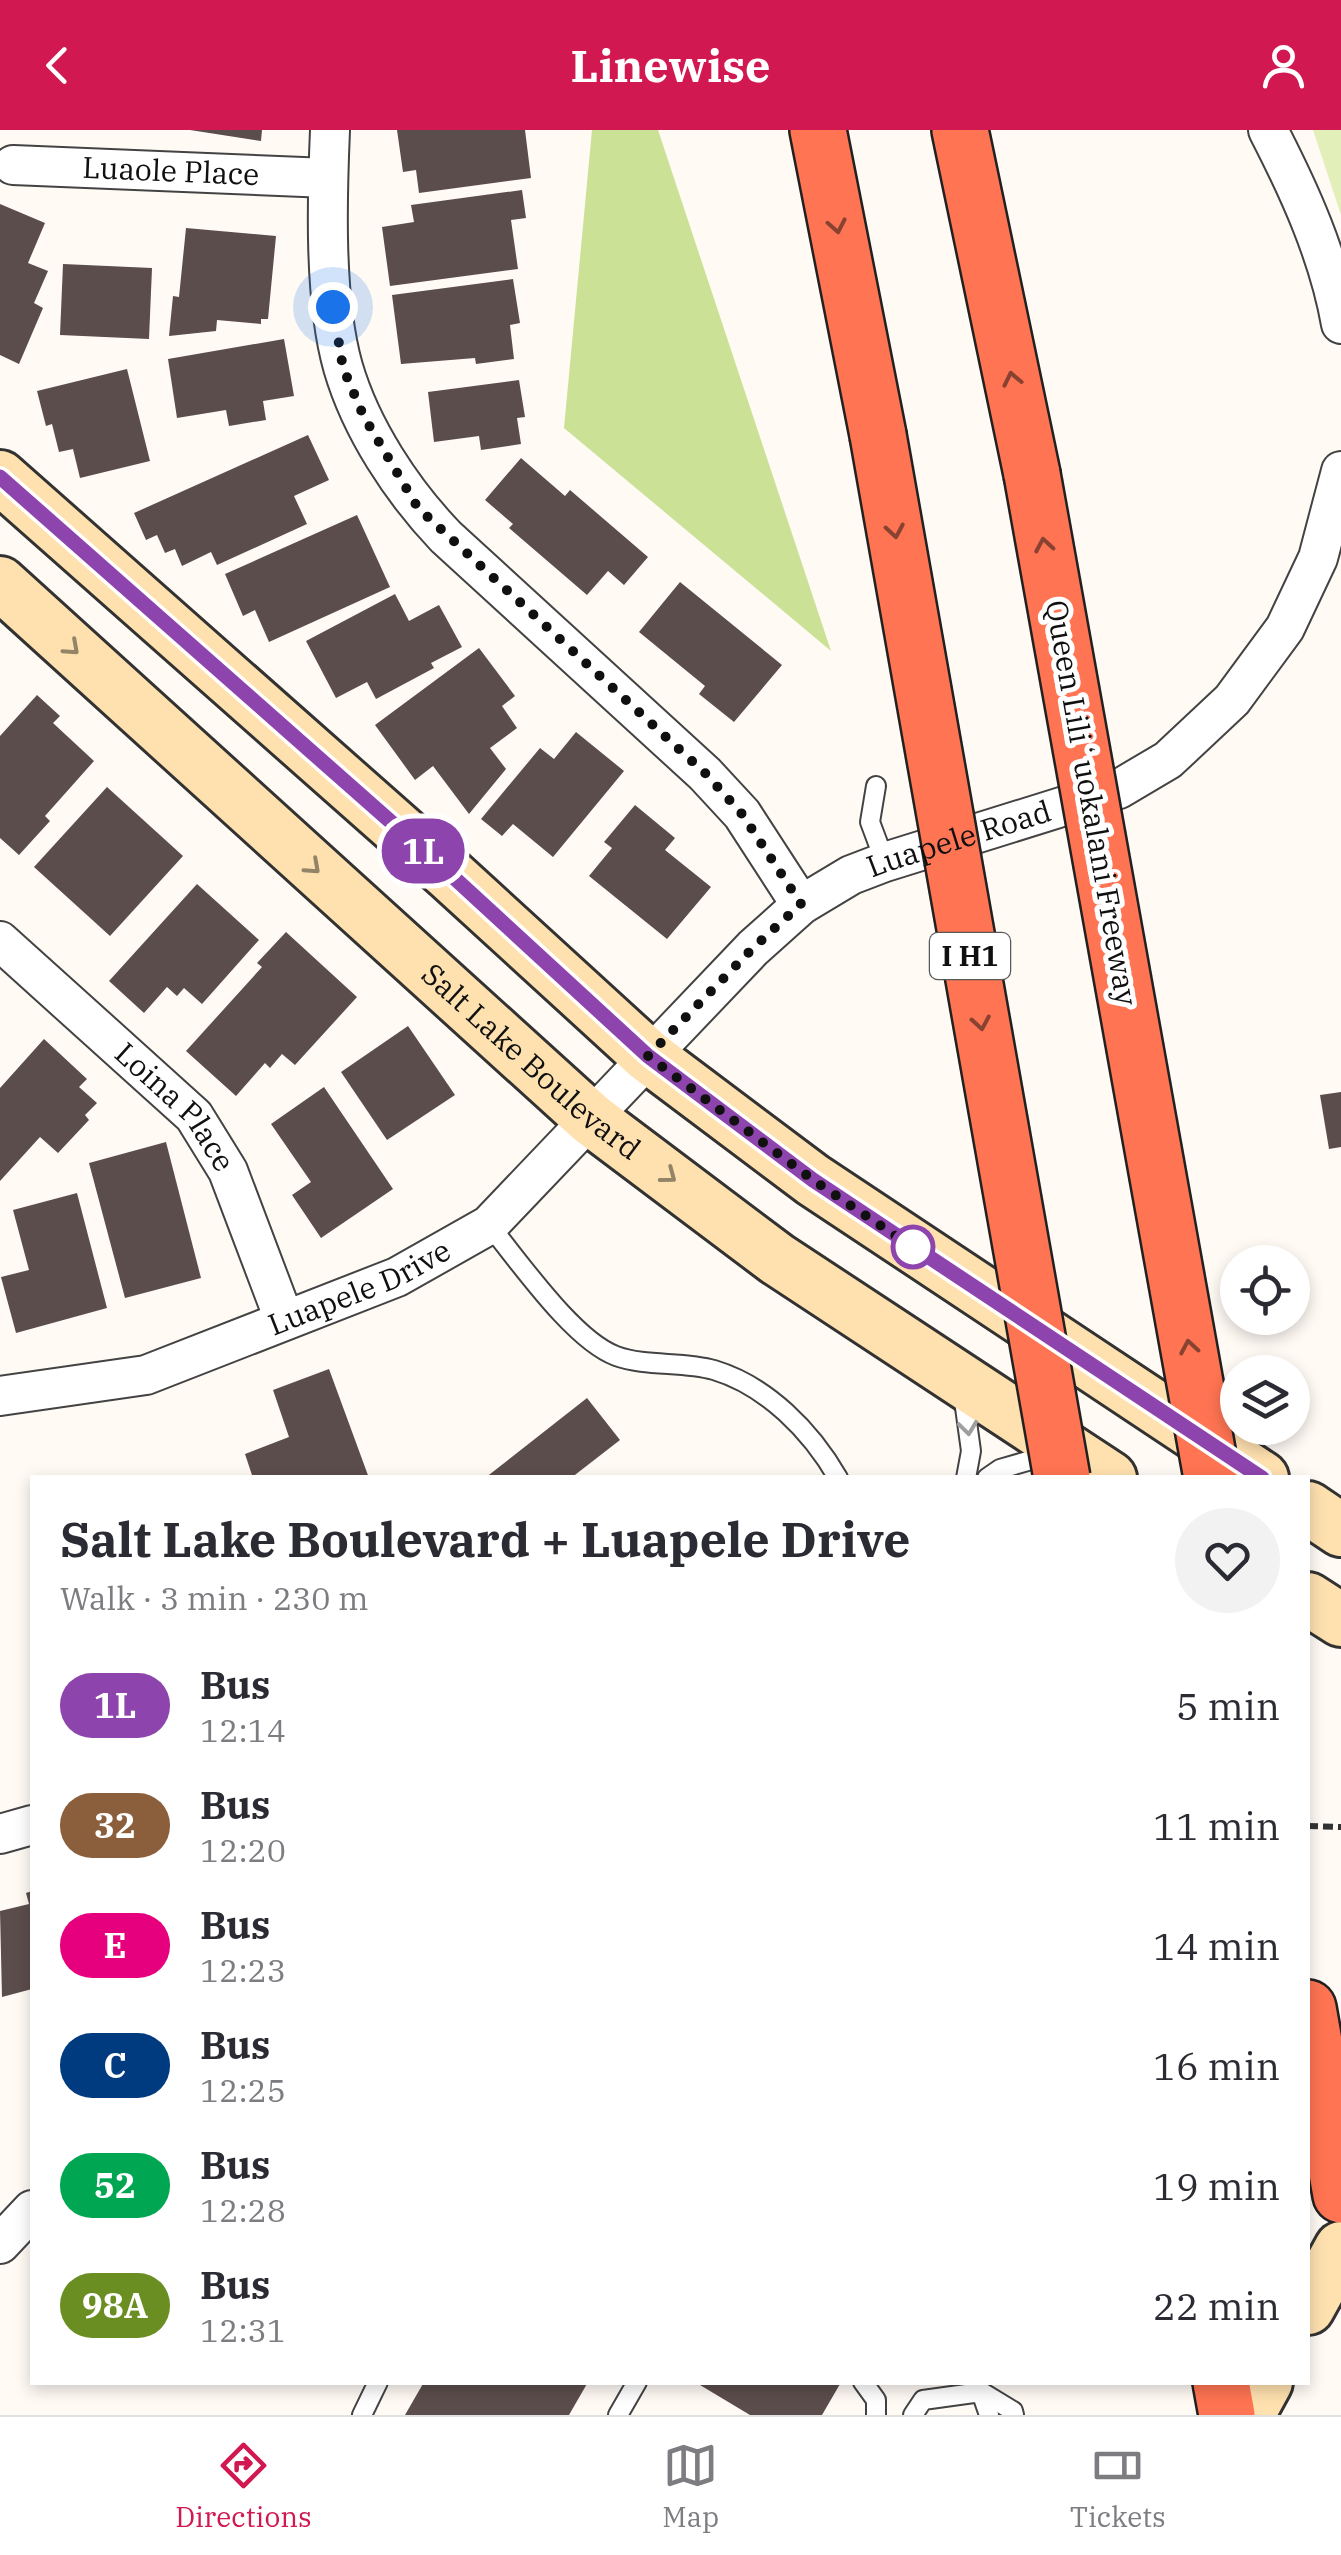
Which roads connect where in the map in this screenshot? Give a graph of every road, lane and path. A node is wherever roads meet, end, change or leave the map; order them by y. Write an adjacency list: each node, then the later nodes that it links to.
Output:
1 (330, 130): 6 (street)
2 (818, 130): 21 (highway, I H1, one-way to 21, bridge)
3 (960, 130): 26 (highway, Queen Liliʻuokalani Freeway, one-way to 3, bridge)
4 (1268, 130): 7 (street)
5 (13, 165): 6 (street, Luaole Place)
6 (328, 178): 13 (street)
7 (1341, 324)
8 (1341, 471): 12 (street, Luapele Road)
9 (0, 477): 15 (main road)
10 (0, 582): 16 (main road, Salt Lake Boulevard, one-way to 16)
11 (876, 786): 12 (lane)
12 (885, 862): 13 (street, Luapele Road)
13 (801, 904): 15 (street, Luapele Road)
14 (0, 941): 18 (street, Loina Place)
15 (648, 1056): 16 (street, Luapele Drive); 27 (main road)
16 (590, 1119): 17 (street, Luapele Drive); 19 (main road, Salt Lake Boulevard, one-way to 19)
17 (489, 1225): 18 (street, Luapele Drive); 22 (lane)
18 (284, 1320): 20 (street, Luapele Drive)
19 (961, 1378): 21 (main road, Salt Lake Boulevard); 23 (lane, one-way to 23)
20 (0, 1396)
21 (1063, 1464): 24 (lane); 25 (main road, Salt Lake Boulevard)
22 (836, 1475)
23 (966, 1475)
24 (992, 1475)
25 (1100, 1475)
26 (1211, 1475)
27 (1257, 1475)
28 (1310, 1600): 29 (main road)
29 (1341, 1620)
30 (30, 1826): 33 (street)
31 (1310, 1826): 32 (path)
32 (1341, 1826)
33 (0, 1834)
34 (1310, 2020): 35 (highway)
35 (1321, 2083): 36 (highway); 37 (highway)
36 (1341, 2164)
37 (1341, 2195)
38 (30, 2212): 39 (street)
39 (0, 2244)
40 (1341, 2248): 41 (main road)
41 (1310, 2304)
42 (377, 2385): 50 (lane)
43 (635, 2385): 51 (lane)
44 (865, 2385): 52 (lane)
45 (1222, 2385): 54 (highway)
46 (1264, 2385): 55 (main road)
47 (974, 2387): 48 (lane); 49 (lane); 53 (lane)
48 (923, 2399)
49 (1014, 2413)
50 (362, 2415)
51 (618, 2415)
52 (876, 2415)
53 (989, 2415)
54 (1227, 2415)
55 (1248, 2415)

